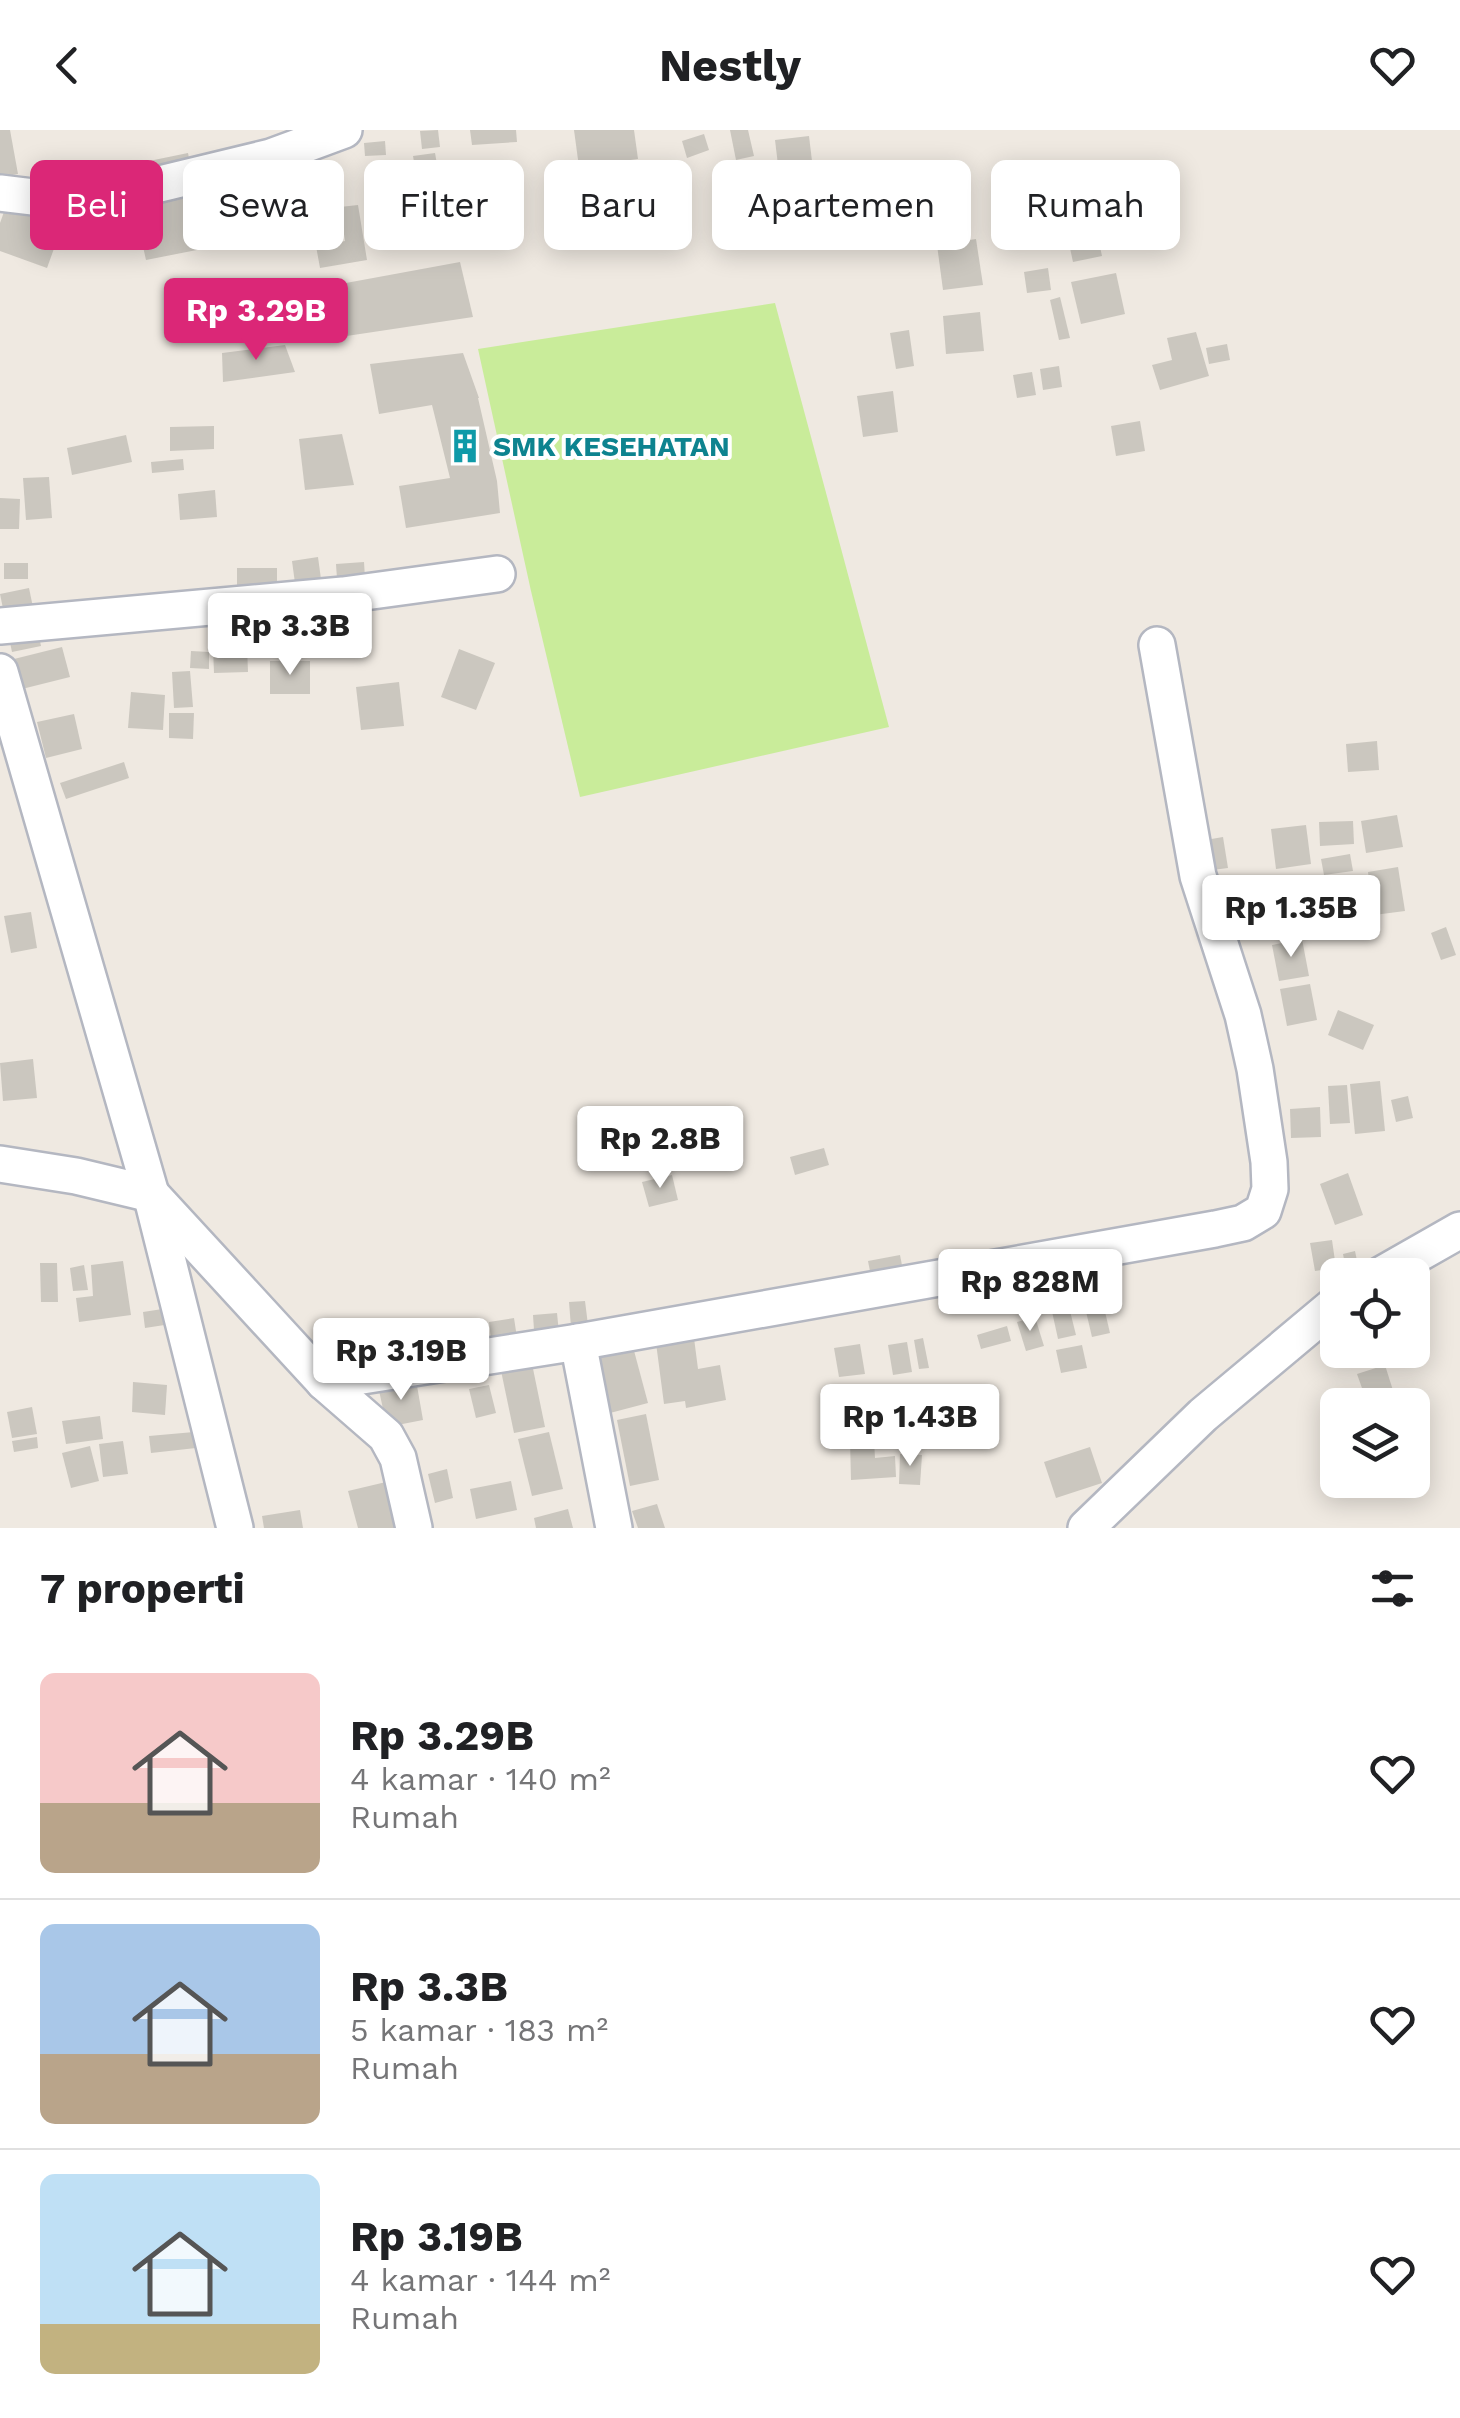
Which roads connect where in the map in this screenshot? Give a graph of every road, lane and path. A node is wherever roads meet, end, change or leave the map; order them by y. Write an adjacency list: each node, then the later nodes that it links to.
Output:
1 (344, 130): 2 (street)
2 (0, 193)
3 (497, 574): 4 (street)
4 (0, 626)
5 (1156, 645): 12 (street)
6 (0, 672): 8 (street)
7 (0, 1164): 8 (street)
8 (151, 1194): 13 (street); 14 (street)
9 (1460, 1230): 10 (street)
10 (1411, 1258)
11 (1320, 1317): 17 (street)
12 (578, 1342): 13 (street); 16 (street)
13 (324, 1382): 15 (street)
14 (235, 1528)
15 (414, 1528)
16 (614, 1528)
17 (1086, 1528)

